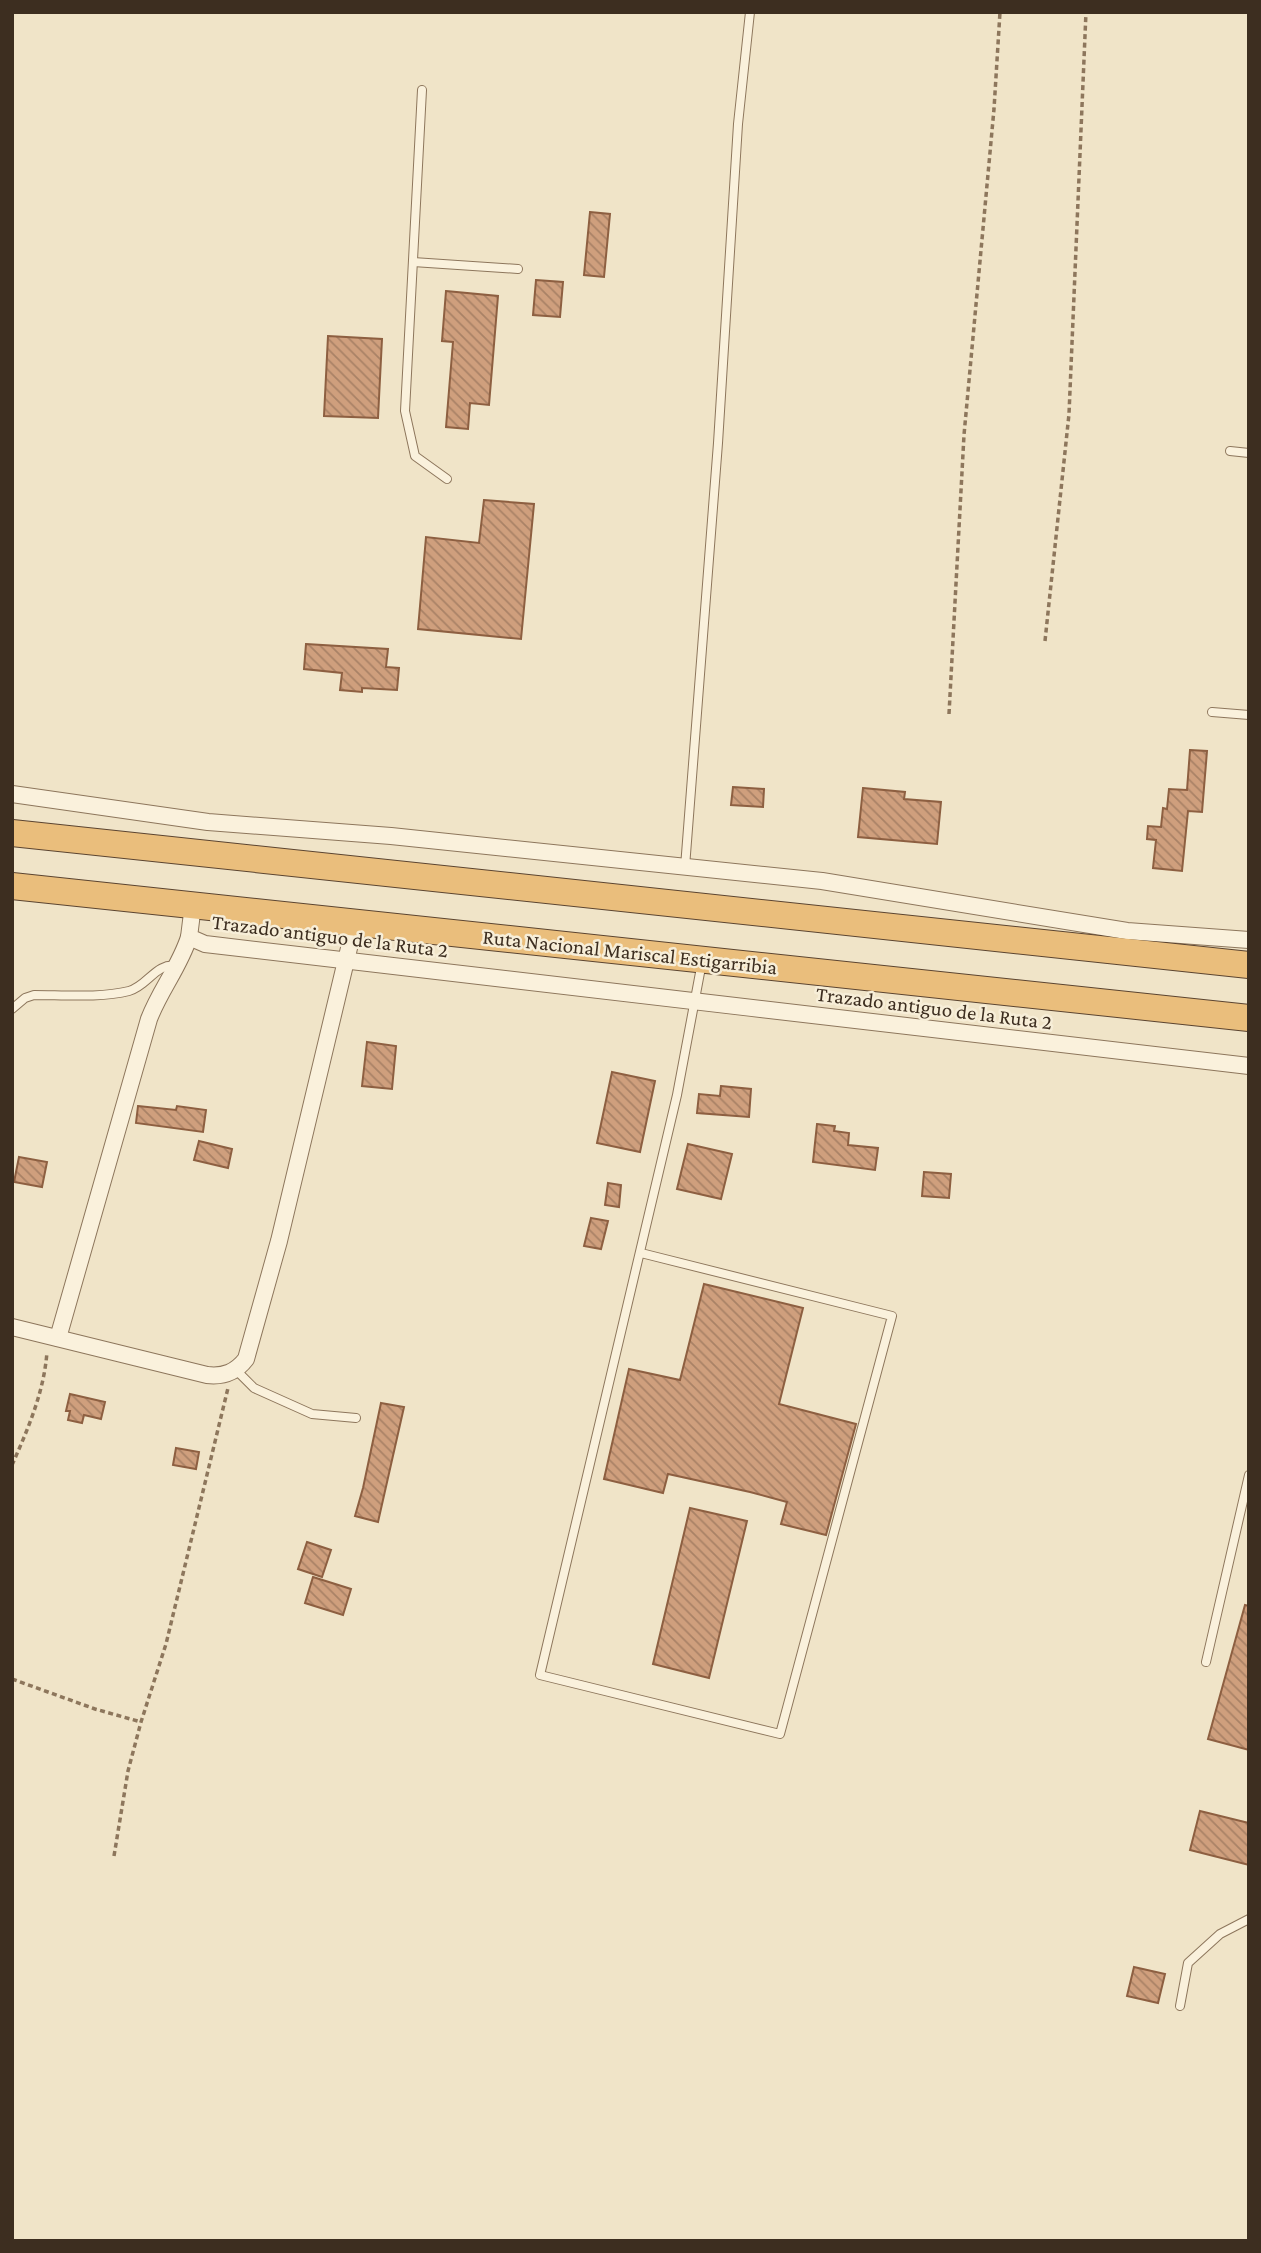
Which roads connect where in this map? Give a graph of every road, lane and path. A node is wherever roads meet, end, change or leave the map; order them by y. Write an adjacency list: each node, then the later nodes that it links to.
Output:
1 (750, 12): 16 (lane)
2 (1000, 12): 12 (path)
3 (1086, 12): 10 (path)
4 (422, 90): 5 (lane)
5 (413, 262): 6 (lane); 9 (lane)
6 (518, 269)
7 (1230, 451): 8 (lane)
8 (1249, 453)
9 (447, 479)
10 (1045, 641)
11 (1212, 712): 13 (lane)
12 (949, 714)
13 (1249, 715)
14 (12, 794): 16 (street)
15 (12, 834): 24 (highway)
16 (685, 867): 21 (street)
17 (12, 886): 18 (highway, Ruta Nacional Mariscal Estigarribia)
18 (193, 905): 19 (highway, Ruta Nacional Mariscal Estigarribia); 20 (street, Trazado antiguo de la Ruta 2)
19 (355, 923): 22 (street); 23 (highway, Ruta Nacional Mariscal Estigarribia)
20 (189, 937): 22 (street, Trazado antiguo de la Ruta 2); 25 (street)
21 (1249, 940)
22 (346, 958): 28 (street, Trazado antiguo de la Ruta 2); 35 (street)
23 (702, 960): 28 (lane); 30 (highway, Ruta Nacional Mariscal Estigarribia)
24 (1249, 965)
25 (177, 966): 27 (lane); 34 (street)
26 (12, 995): 27 (lane)
27 (25, 998): 29 (lane)
28 (694, 1001): 31 (street, Trazado antiguo de la Ruta 2); 32 (lane)
29 (12, 1009)
30 (1249, 1018)
31 (1249, 1066)
32 (641, 1253): 32 (lane)
33 (12, 1327): 34 (street)
34 (53, 1337): 35 (street); 37 (path)
35 (234, 1371): 36 (lane); 41 (path)
36 (356, 1418)
37 (12, 1465)
38 (1249, 1475): 39 (lane)
39 (1206, 1662)
40 (12, 1679): 41 (path)
41 (141, 1722): 42 (path)
42 (114, 1856)
43 (1249, 1919): 44 (lane)
44 (1180, 2006)

